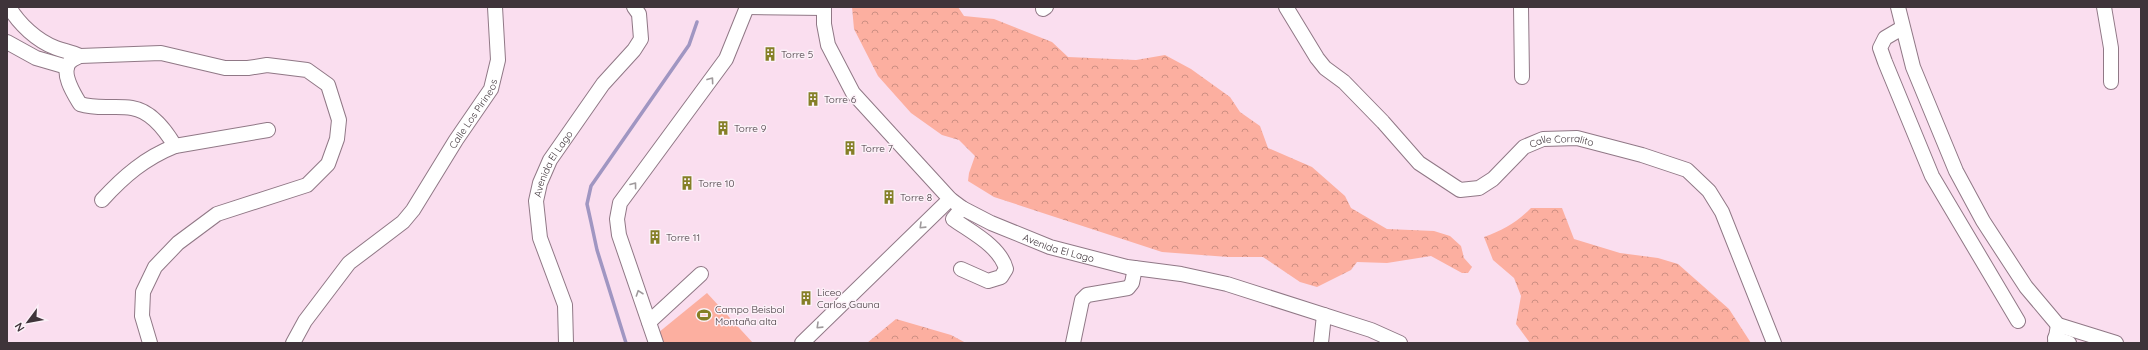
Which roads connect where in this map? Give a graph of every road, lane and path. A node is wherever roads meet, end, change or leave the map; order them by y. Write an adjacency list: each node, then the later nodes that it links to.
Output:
1 (9, 7): 12 (street)
2 (495, 7): 29 (street, Calle Los Pirineos)
3 (634, 7): 30 (street, Avenida El Lago)
4 (747, 7): 9 (street); 26 (street, one-way to 4)
5 (1286, 7): 36 (street, Calle Corralito)
6 (1521, 7): 14 (street)
7 (1898, 7): 10 (street)
8 (2104, 7): 15 (street)
9 (824, 8): 18 (street, Avenida El Lago)
10 (1902, 28): 25 (street); 27 (street)
11 (7, 42): 13 (street)
12 (80, 56): 13 (street); 28 (street)
13 (67, 67): 17 (street)
14 (1522, 77)
15 (2112, 82)
16 (268, 130): 17 (street)
17 (175, 146): 19 (street)
18 (950, 199): 20 (street, Avenida El Lago); 32 (street, one-way to 32)
19 (102, 200)
20 (962, 208): 21 (street, Avenida El Lago); 22 (street)
21 (1135, 268): 24 (street, Avenida El Lago); 33 (street)
22 (961, 269)
23 (701, 274): 26 (street)
24 (1324, 315): 34 (street); 35 (street, Avenida El Lago)
25 (2018, 321)
26 (649, 322): 31 (street)
27 (2056, 335): 37 (street); 38 (street)
28 (150, 343)
29 (293, 343)
30 (566, 343)
31 (656, 343)
32 (802, 343)
33 (1074, 343)
34 (1321, 343)
35 (1400, 343)
36 (1774, 343)
37 (2069, 343)
38 (2116, 343)

